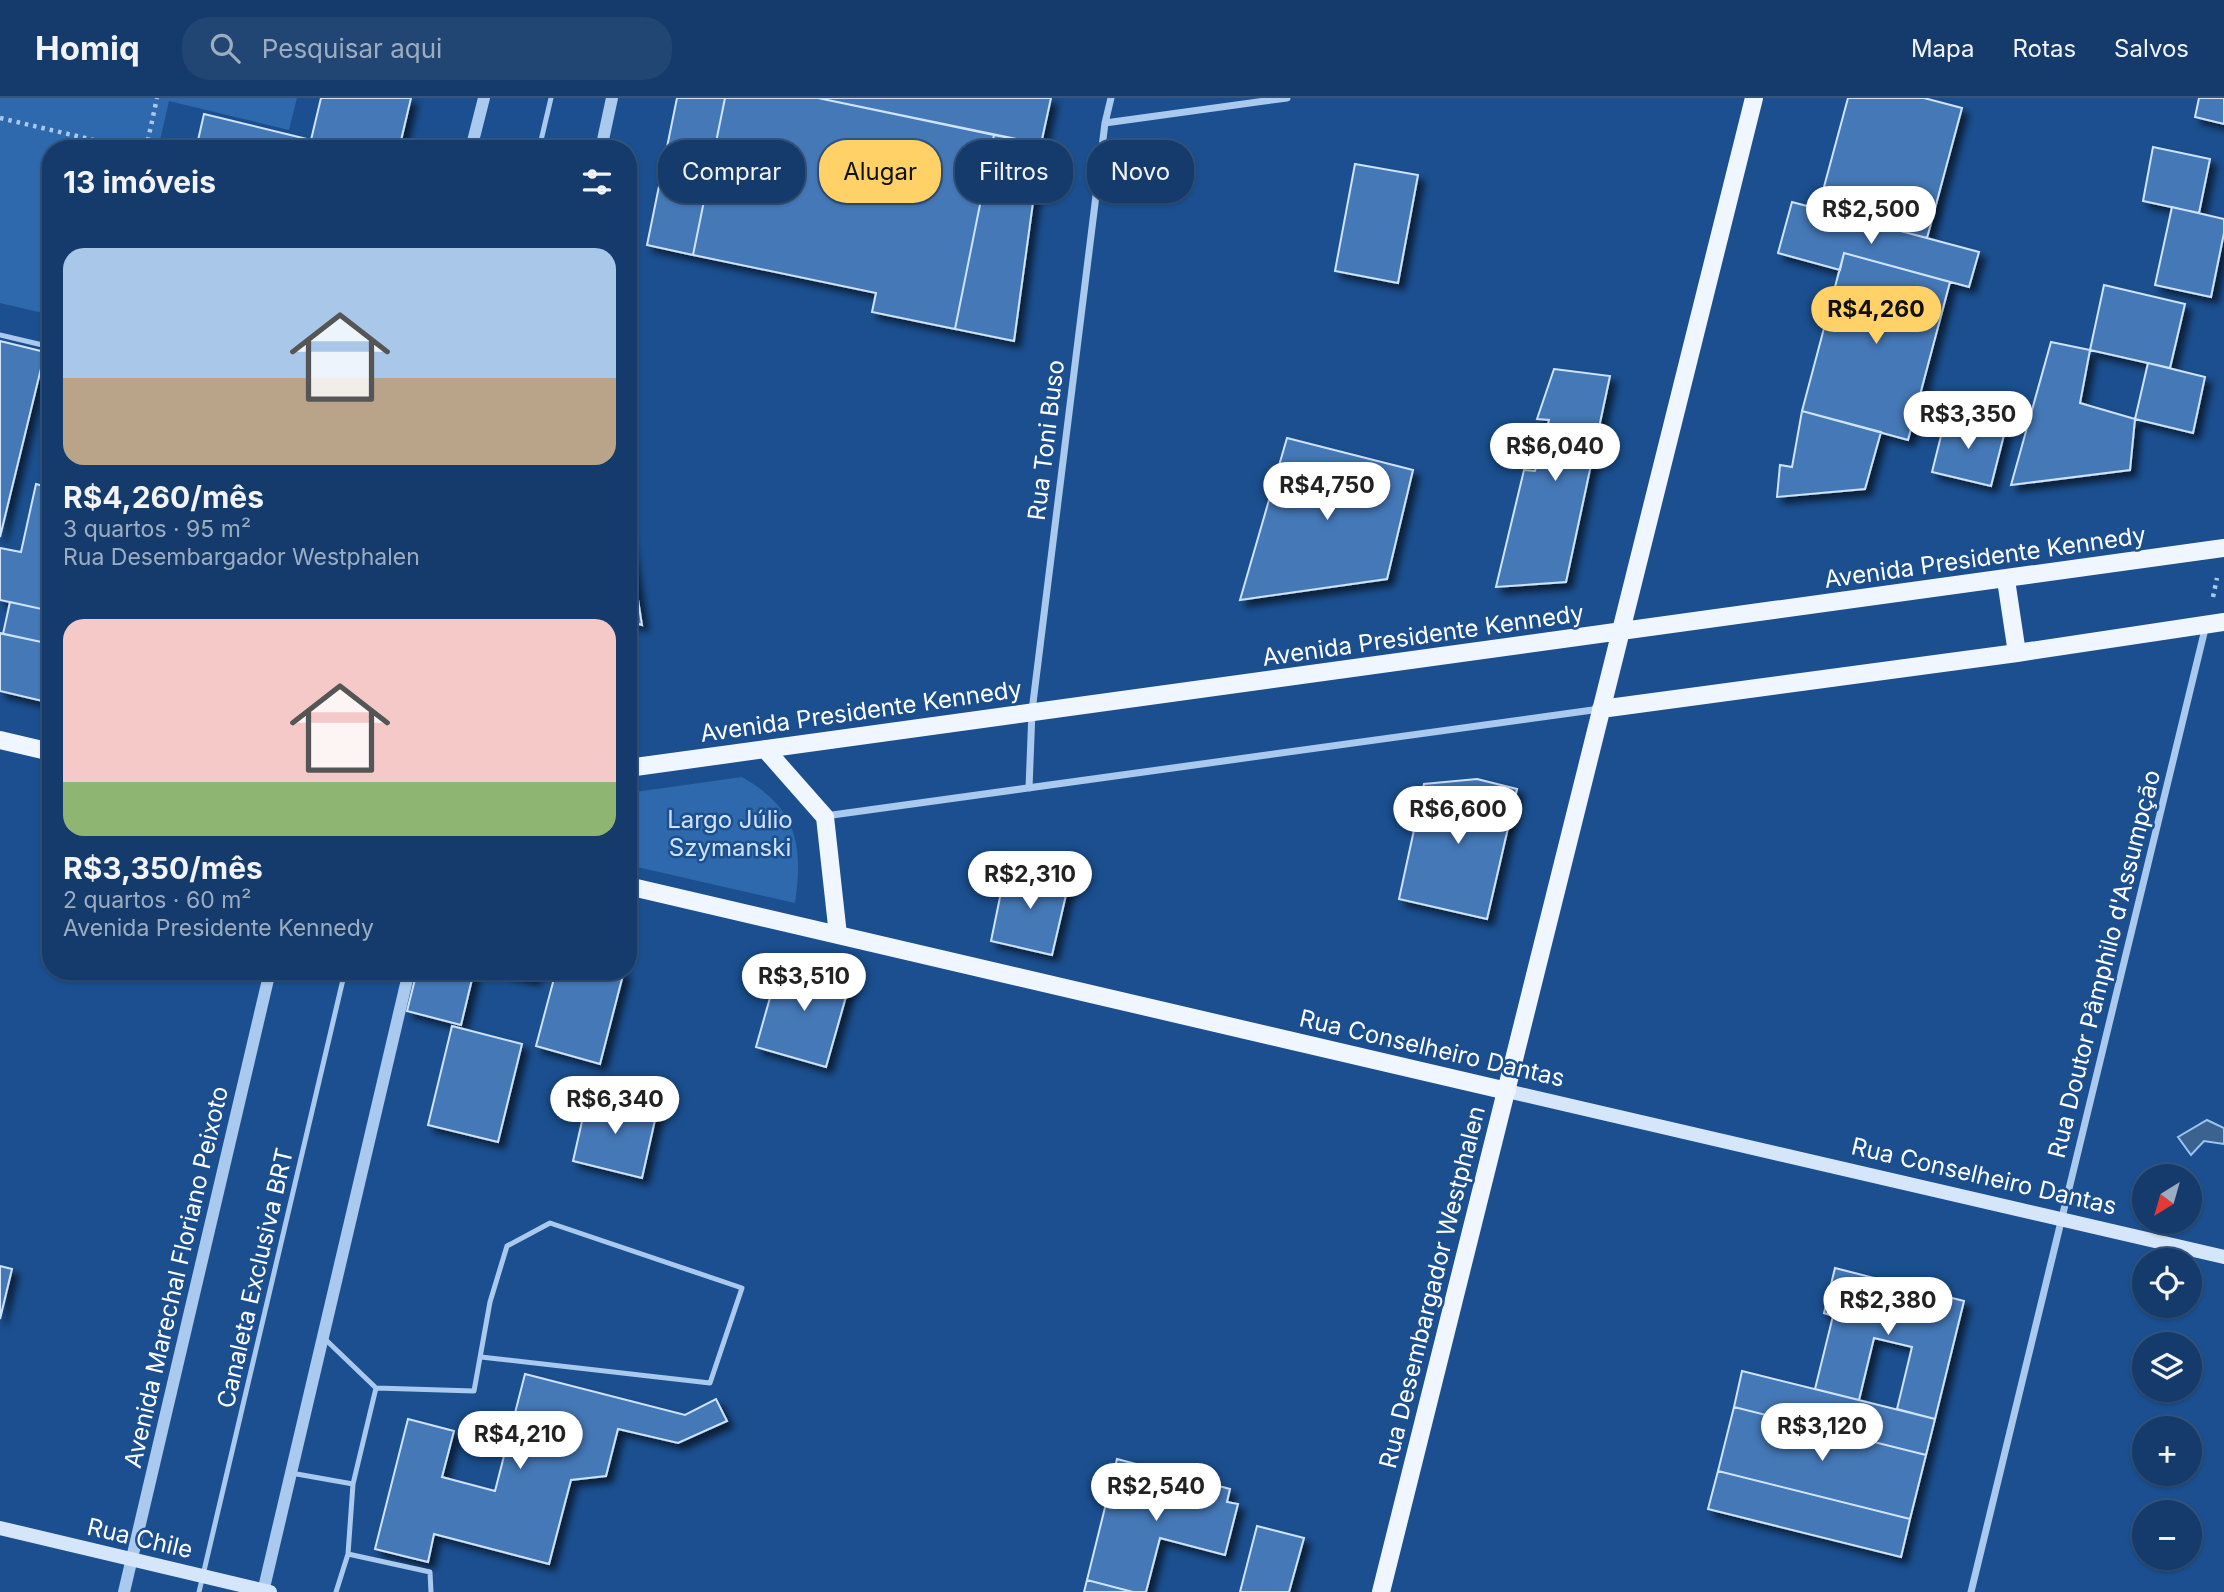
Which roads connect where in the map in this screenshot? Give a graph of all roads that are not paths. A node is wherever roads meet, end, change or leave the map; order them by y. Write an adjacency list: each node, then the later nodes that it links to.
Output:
1 (484, 98): 8 (street)
2 (551, 98): 9 (lane)
3 (612, 98): 10 (street)
4 (1111, 98): 7 (street, Rua Toni Buso)
5 (1287, 98): 7 (street)
6 (1754, 98): 16 (main road, Rua Desembargador Westphalen)
7 (1105, 123): 19 (street, Rua Toni Buso)
8 (473, 140)
9 (541, 140)
10 (603, 140)
11 (0, 335): 12 (lane)
12 (42, 344)
13 (2224, 548): 14 (main road, Avenida Presidente Kennedy)
14 (2006, 580): 16 (main road, Avenida Presidente Kennedy); 17 (main road)
15 (2215, 623): 17 (main road); 32 (street, Rua Doutor Pâmphilo d'Assumpção)
16 (1620, 633): 18 (main road, Rua Desembargador Westphalen); 19 (main road, Avenida Presidente Kennedy)
17 (2017, 653): 18 (main road)
18 (1601, 709): 24 (street); 31 (main road, Rua Desembargador Westphalen)
19 (1032, 711): 21 (main road, Avenida Presidente Kennedy); 24 (street, Rua Toni Buso)
20 (0, 740): 22 (main road)
21 (765, 749): 23 (main road, Avenida Presidente Kennedy); 25 (main road)
22 (42, 750)
23 (637, 767)
24 (1029, 788): 25 (street)
25 (825, 817): 27 (main road)
26 (637, 888): 27 (main road, Rua Conselheiro Dantas)
27 (838, 935): 31 (main road, Rua Conselheiro Dantas)
28 (268, 980): 41 (street, Avenida Marechal Floriano Peixoto)
29 (343, 980): 42 (lane, Canaleta Exclusiva BRT)
30 (407, 980): 34 (street)
31 (1507, 1091): 32 (main road, Rua Conselheiro Dantas); 48 (main road, Rua Desembargador Westphalen)
32 (2061, 1219): 33 (main road, Rua Conselheiro Dantas); 49 (street, Rua Doutor Pâmphilo d'Assumpção)
33 (2224, 1257)
34 (323, 1336): 36 (lane); 37 (street)
35 (481, 1357): 35 (lane); 36 (lane)
36 (376, 1388): 38 (lane)
37 (291, 1474): 38 (lane); 43 (street)
38 (353, 1484): 40 (lane)
39 (0, 1528): 41 (main road, Rua Chile)
40 (348, 1554): 46 (lane); 47 (lane)
41 (131, 1559): 42 (main road, Rua Chile); 44 (street, Avenida Marechal Floriano Peixoto)
42 (202, 1576): 43 (main road, Rua Chile); 45 (lane, Canaleta Exclusiva BRT)
43 (266, 1591)
44 (124, 1592)
45 (199, 1592)
46 (336, 1592)
47 (431, 1592)
48 (1381, 1592)
49 (1971, 1592)

